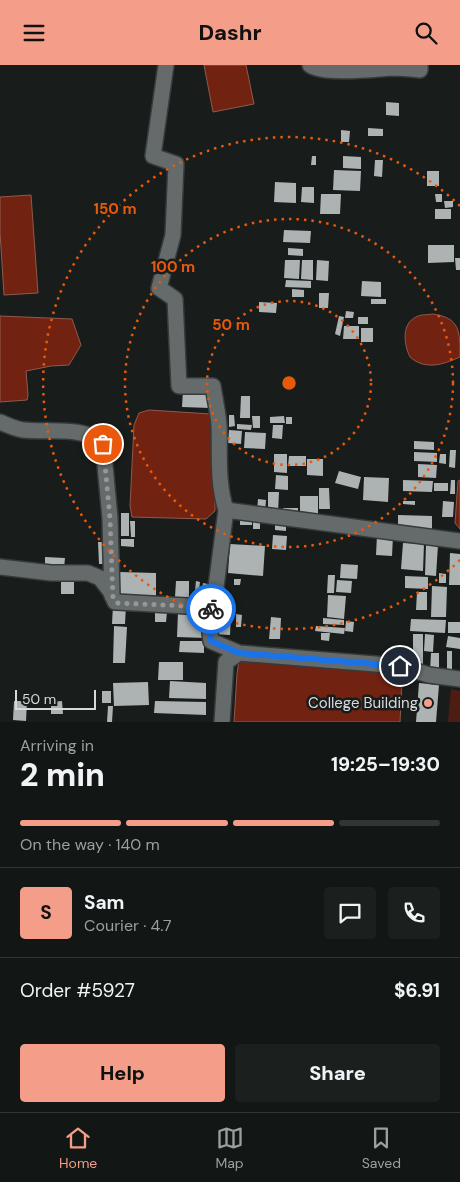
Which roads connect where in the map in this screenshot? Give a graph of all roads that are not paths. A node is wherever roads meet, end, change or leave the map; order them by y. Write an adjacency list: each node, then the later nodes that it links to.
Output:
1 (166, 65): 5 (street)
2 (310, 65): 3 (street)
3 (420, 65)
4 (0, 422): 8 (street)
5 (226, 509): 6 (street); 9 (street)
6 (460, 541)
7 (0, 567): 8 (street)
8 (112, 596): 9 (street)
9 (212, 609): 10 (street)
10 (239, 653): 11 (street); 12 (street)
11 (460, 679)
12 (222, 722)

